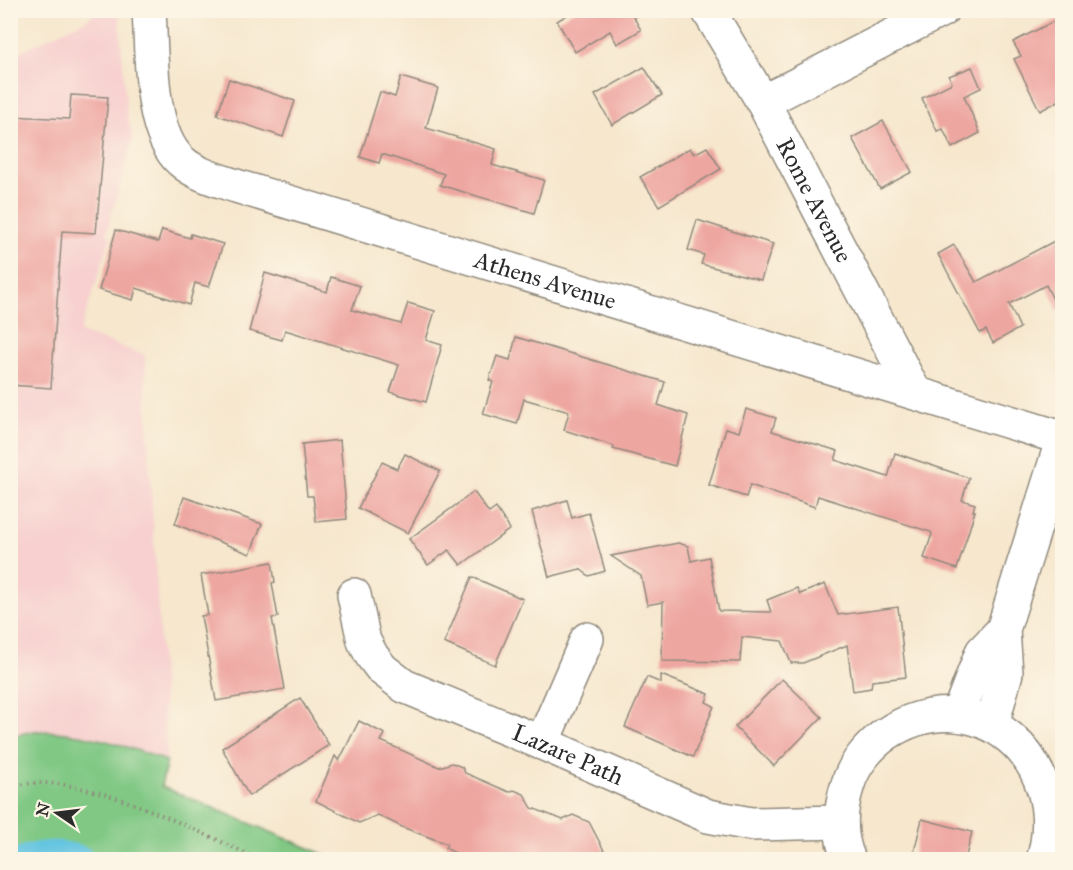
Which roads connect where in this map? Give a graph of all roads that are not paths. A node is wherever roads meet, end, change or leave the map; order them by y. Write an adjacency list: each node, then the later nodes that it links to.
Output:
1 (149, 10): 5 (street, Athens Avenue)
2 (708, 10): 4 (street, Rome Avenue)
3 (942, 10): 4 (street)
4 (763, 102): 5 (street, Rome Avenue)
5 (914, 391): 6 (street, Athens Avenue)
6 (1062, 439): 8 (street)
7 (354, 595): 12 (street, Lazare Path)
8 (1004, 630): 10 (street); 11 (street)
9 (586, 639): 12 (street)
10 (958, 715): 11 (street); 13 (street)
11 (992, 725): 15 (street)
12 (542, 743): 13 (street, Lazare Path)
13 (841, 822): 14 (street)
14 (849, 860)
15 (1043, 860)

